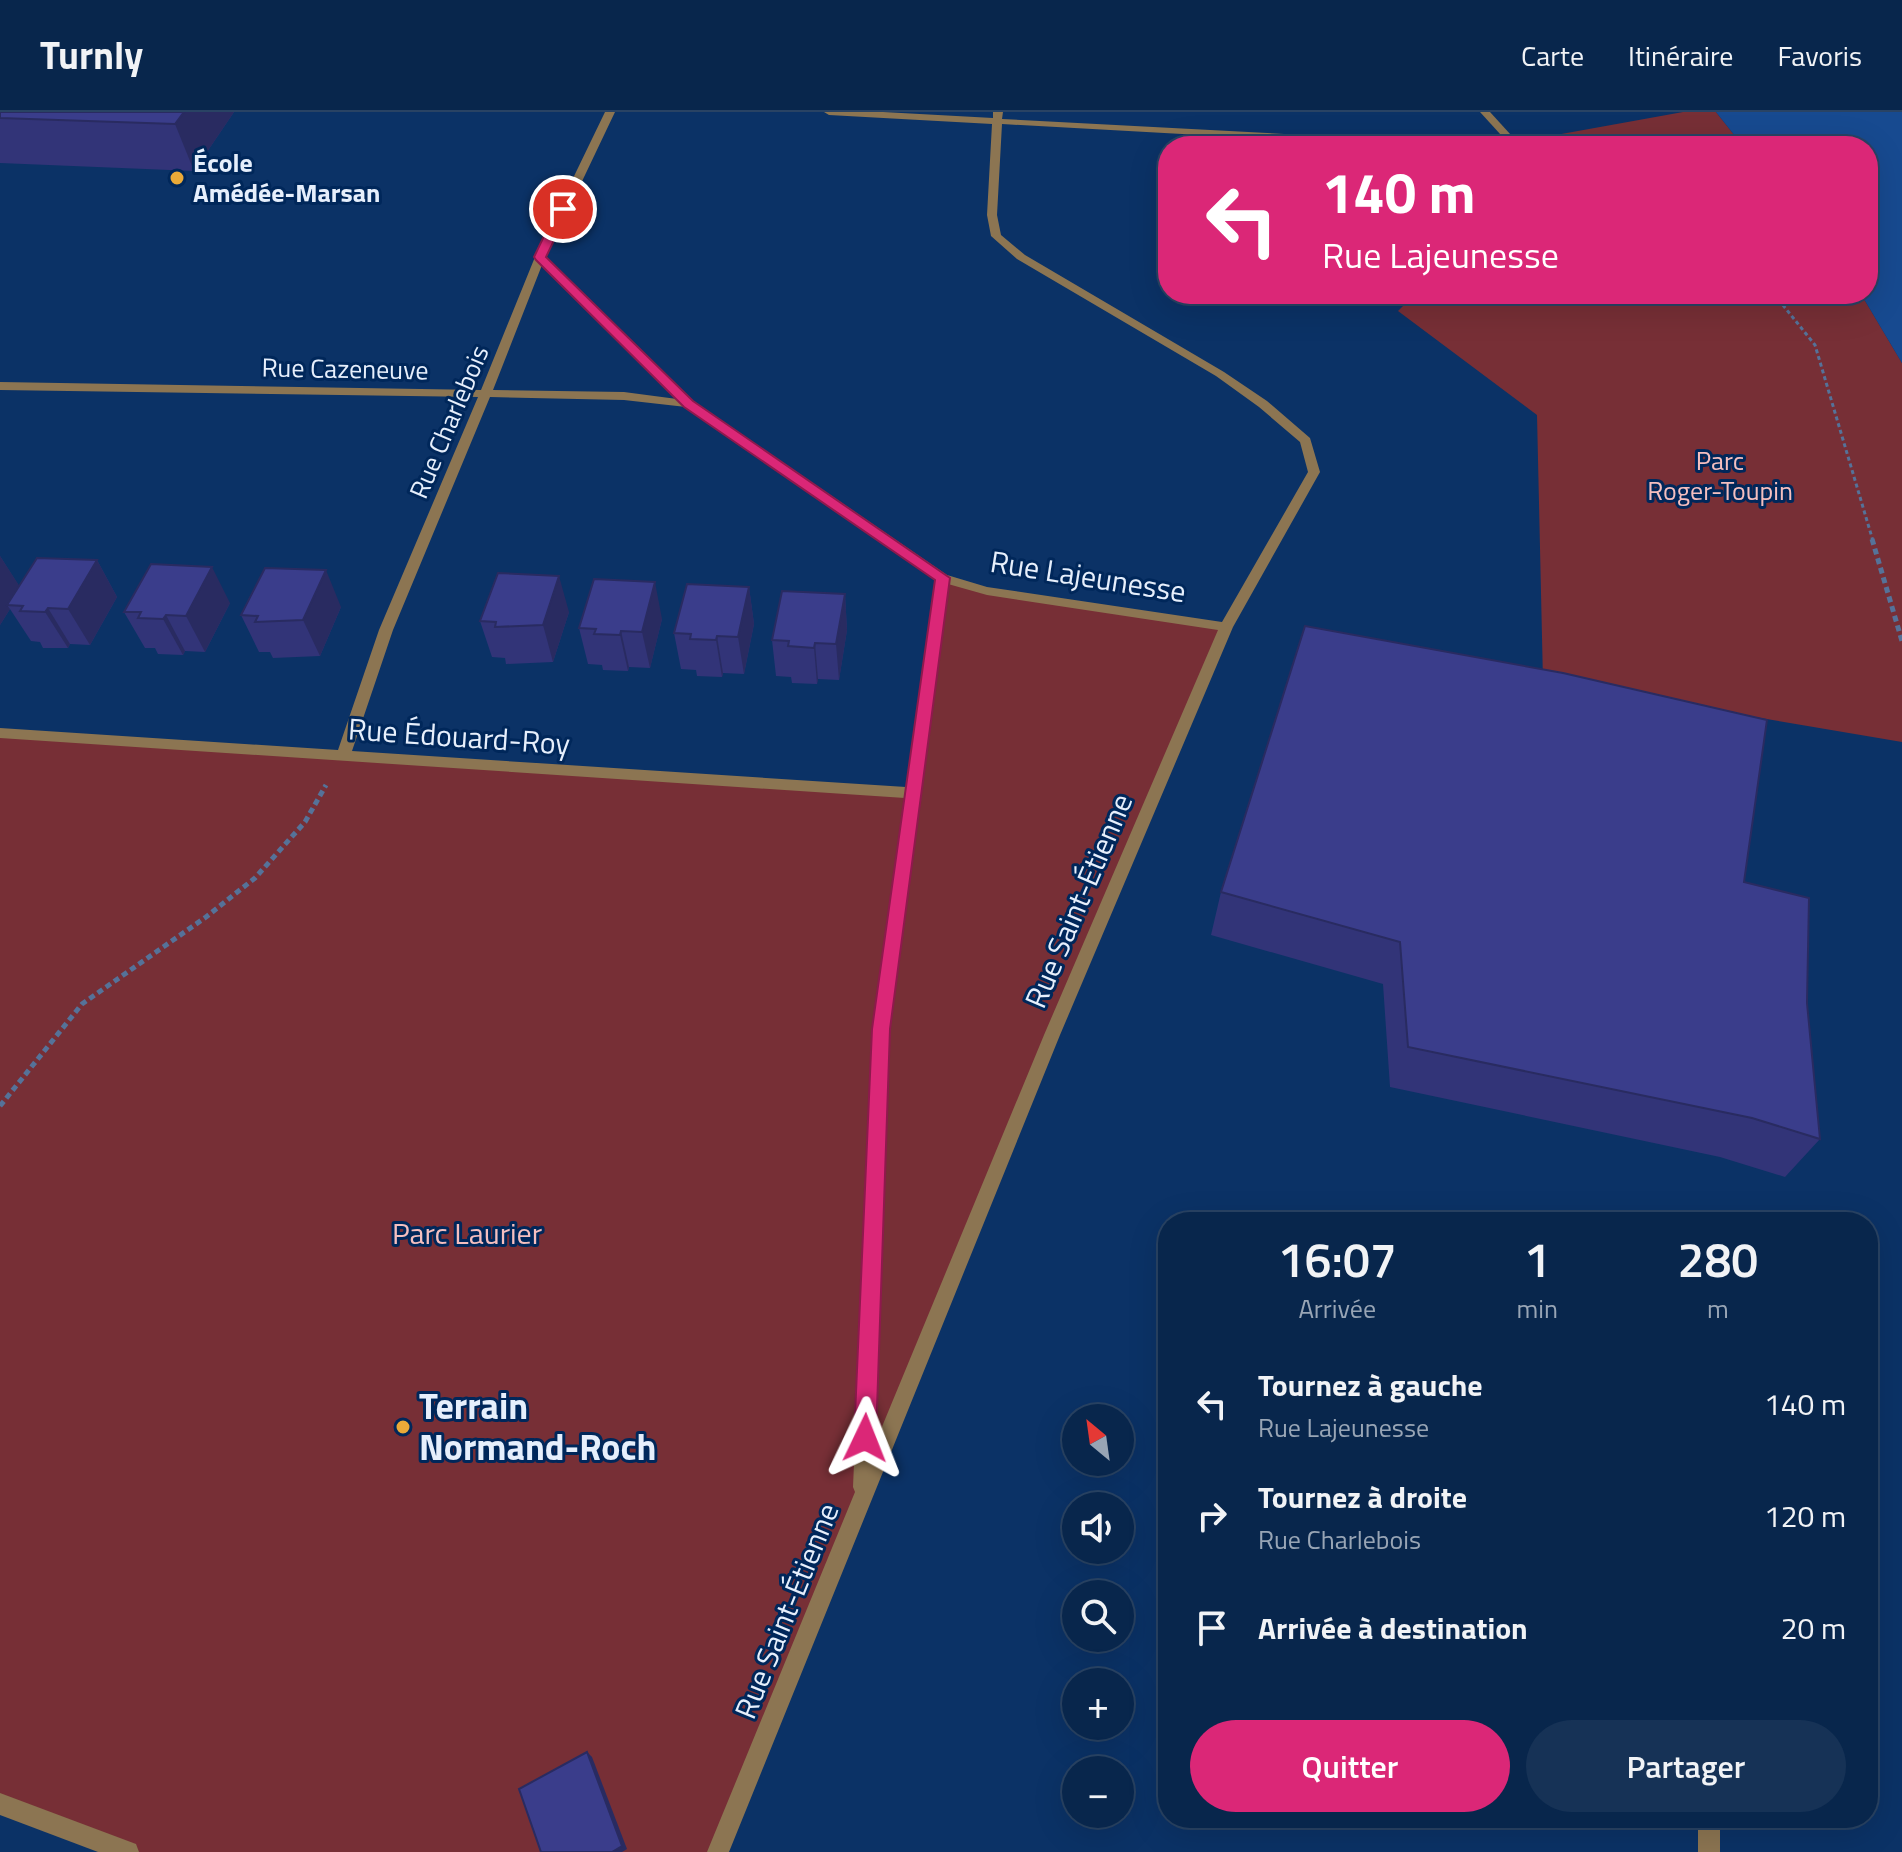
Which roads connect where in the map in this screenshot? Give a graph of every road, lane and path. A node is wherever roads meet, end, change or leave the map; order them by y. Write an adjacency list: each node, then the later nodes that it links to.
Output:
1 (610, 112): 7 (street, Rue Charlebois)
2 (829, 112): 4 (street)
3 (1485, 112): 6 (street)
4 (998, 116): 5 (street); 13 (street, Rue Saint-Étienne)
5 (1301, 136)
6 (1507, 136)
7 (540, 257): 10 (street, Rue Charlebois); 11 (street, Rue Lajeunesse)
8 (1782, 304): 14 (path)
9 (0, 386): 10 (street, Rue Cazeneuve)
10 (486, 393): 11 (street, Rue Cazeneuve); 16 (street, Rue Charlebois)
11 (689, 404): 12 (street, Rue Lajeunesse)
12 (942, 578): 13 (street, Rue Lajeunesse); 17 (street)
13 (1226, 627): 19 (street, Rue Saint-Étienne)
14 (1902, 641)
15 (0, 733): 16 (street, Rue Édouard-Roy)
16 (343, 755): 17 (street, Rue Édouard-Roy); 18 (path)
17 (914, 793): 19 (street)
18 (0, 1106)
19 (863, 1500): 23 (street, Rue Saint-Étienne)
20 (0, 1804): 22 (street)
21 (1709, 1828): 24 (street)
22 (128, 1852)
23 (718, 1852)
24 (1709, 1852)

